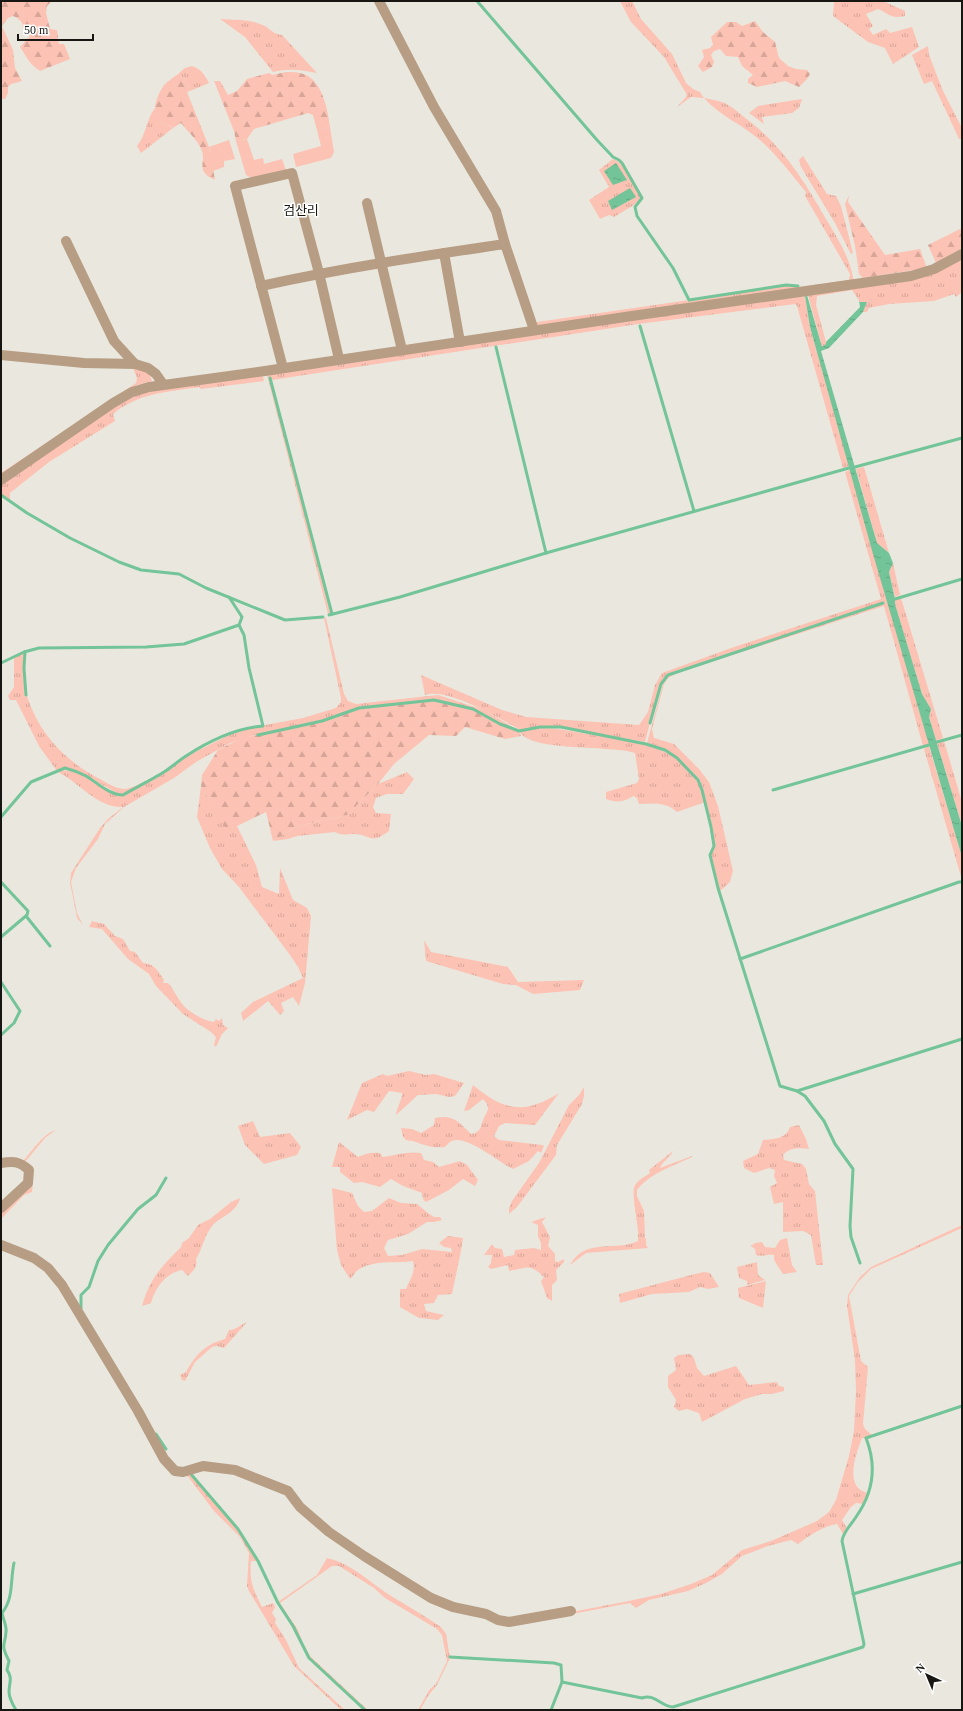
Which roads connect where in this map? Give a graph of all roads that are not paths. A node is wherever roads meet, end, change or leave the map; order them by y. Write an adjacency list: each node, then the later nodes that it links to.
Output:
1 (380, 1): 4 (street)
2 (367, 203): 7 (street)
3 (66, 241): 15 (street)
4 (505, 244): 5 (street); 10 (street)
5 (444, 253): 7 (street); 11 (street)
6 (962, 254): 10 (street)
7 (382, 262): 8 (street); 12 (street)
8 (319, 273): 9 (street); 9 (street); 14 (street)
9 (262, 286): 16 (street)
10 (534, 330): 11 (street)
11 (460, 342): 12 (street)
12 (402, 350): 14 (street)
13 (1, 355): 15 (street)
14 (339, 359): 16 (street)
15 (135, 364): 17 (street)
16 (283, 368): 17 (street)
17 (163, 384): 18 (street)
18 (1, 480)
19 (1, 1163): 20 (street)
20 (1, 1208)
21 (1, 1245): 22 (street)
22 (571, 1611)

